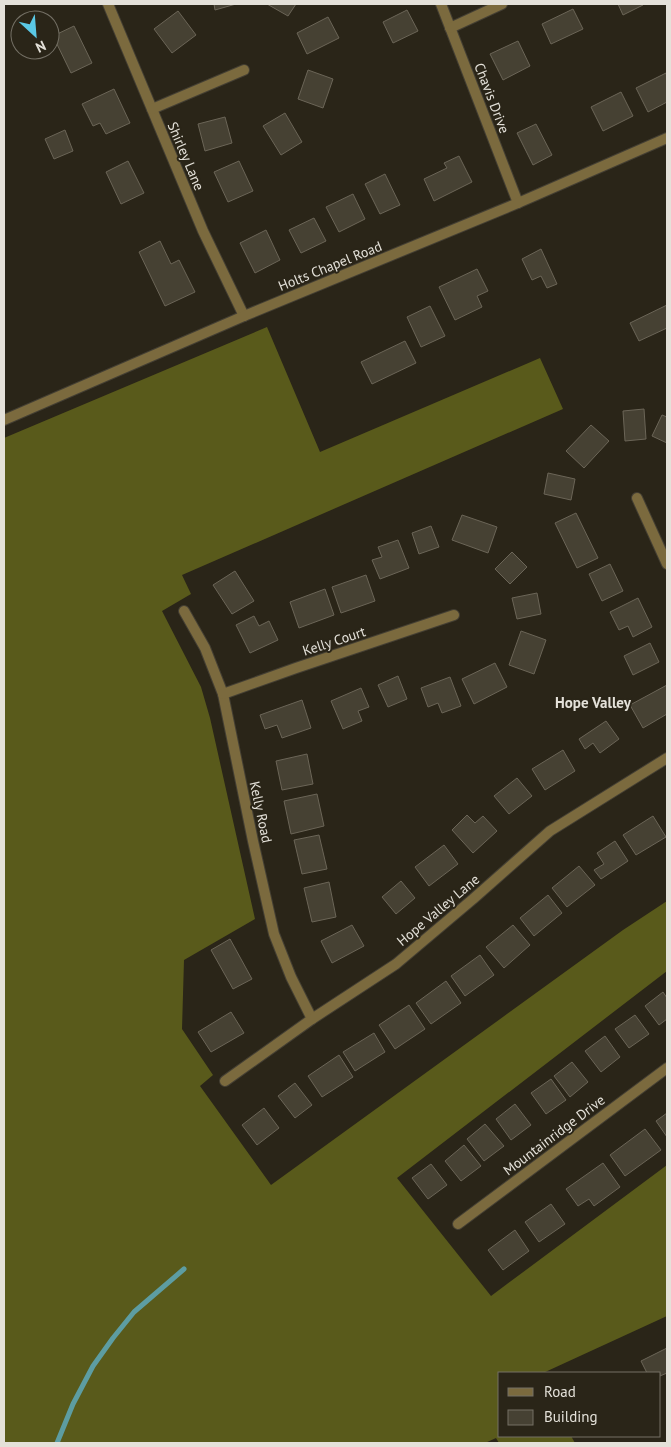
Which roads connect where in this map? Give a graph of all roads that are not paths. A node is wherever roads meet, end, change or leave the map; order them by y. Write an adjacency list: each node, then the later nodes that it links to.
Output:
1 (108, 4): 6 (street, Shirley Lane)
2 (441, 4): 4 (street, Chavis Drive)
3 (502, 4): 4 (street)
4 (450, 28): 8 (street, Chavis Drive)
5 (244, 70): 6 (street)
6 (152, 109): 9 (street, Shirley Lane)
7 (667, 138): 8 (street, Holts Chapel Road)
8 (518, 203): 9 (street, Holts Chapel Road)
9 (244, 316): 10 (street, Holts Chapel Road)
10 (4, 420)
11 (637, 498): 12 (street)
12 (667, 564)
13 (184, 612): 15 (street, Kelly Road)
14 (454, 616): 15 (street, Kelly Court)
15 (223, 694): 17 (street, Kelly Road)
16 (667, 758): 17 (street, Hope Valley Lane)
17 (312, 1019): 19 (street, Hope Valley Lane)
18 (667, 1068): 20 (street, Mountainridge Drive)
19 (225, 1081)
20 (458, 1224)

